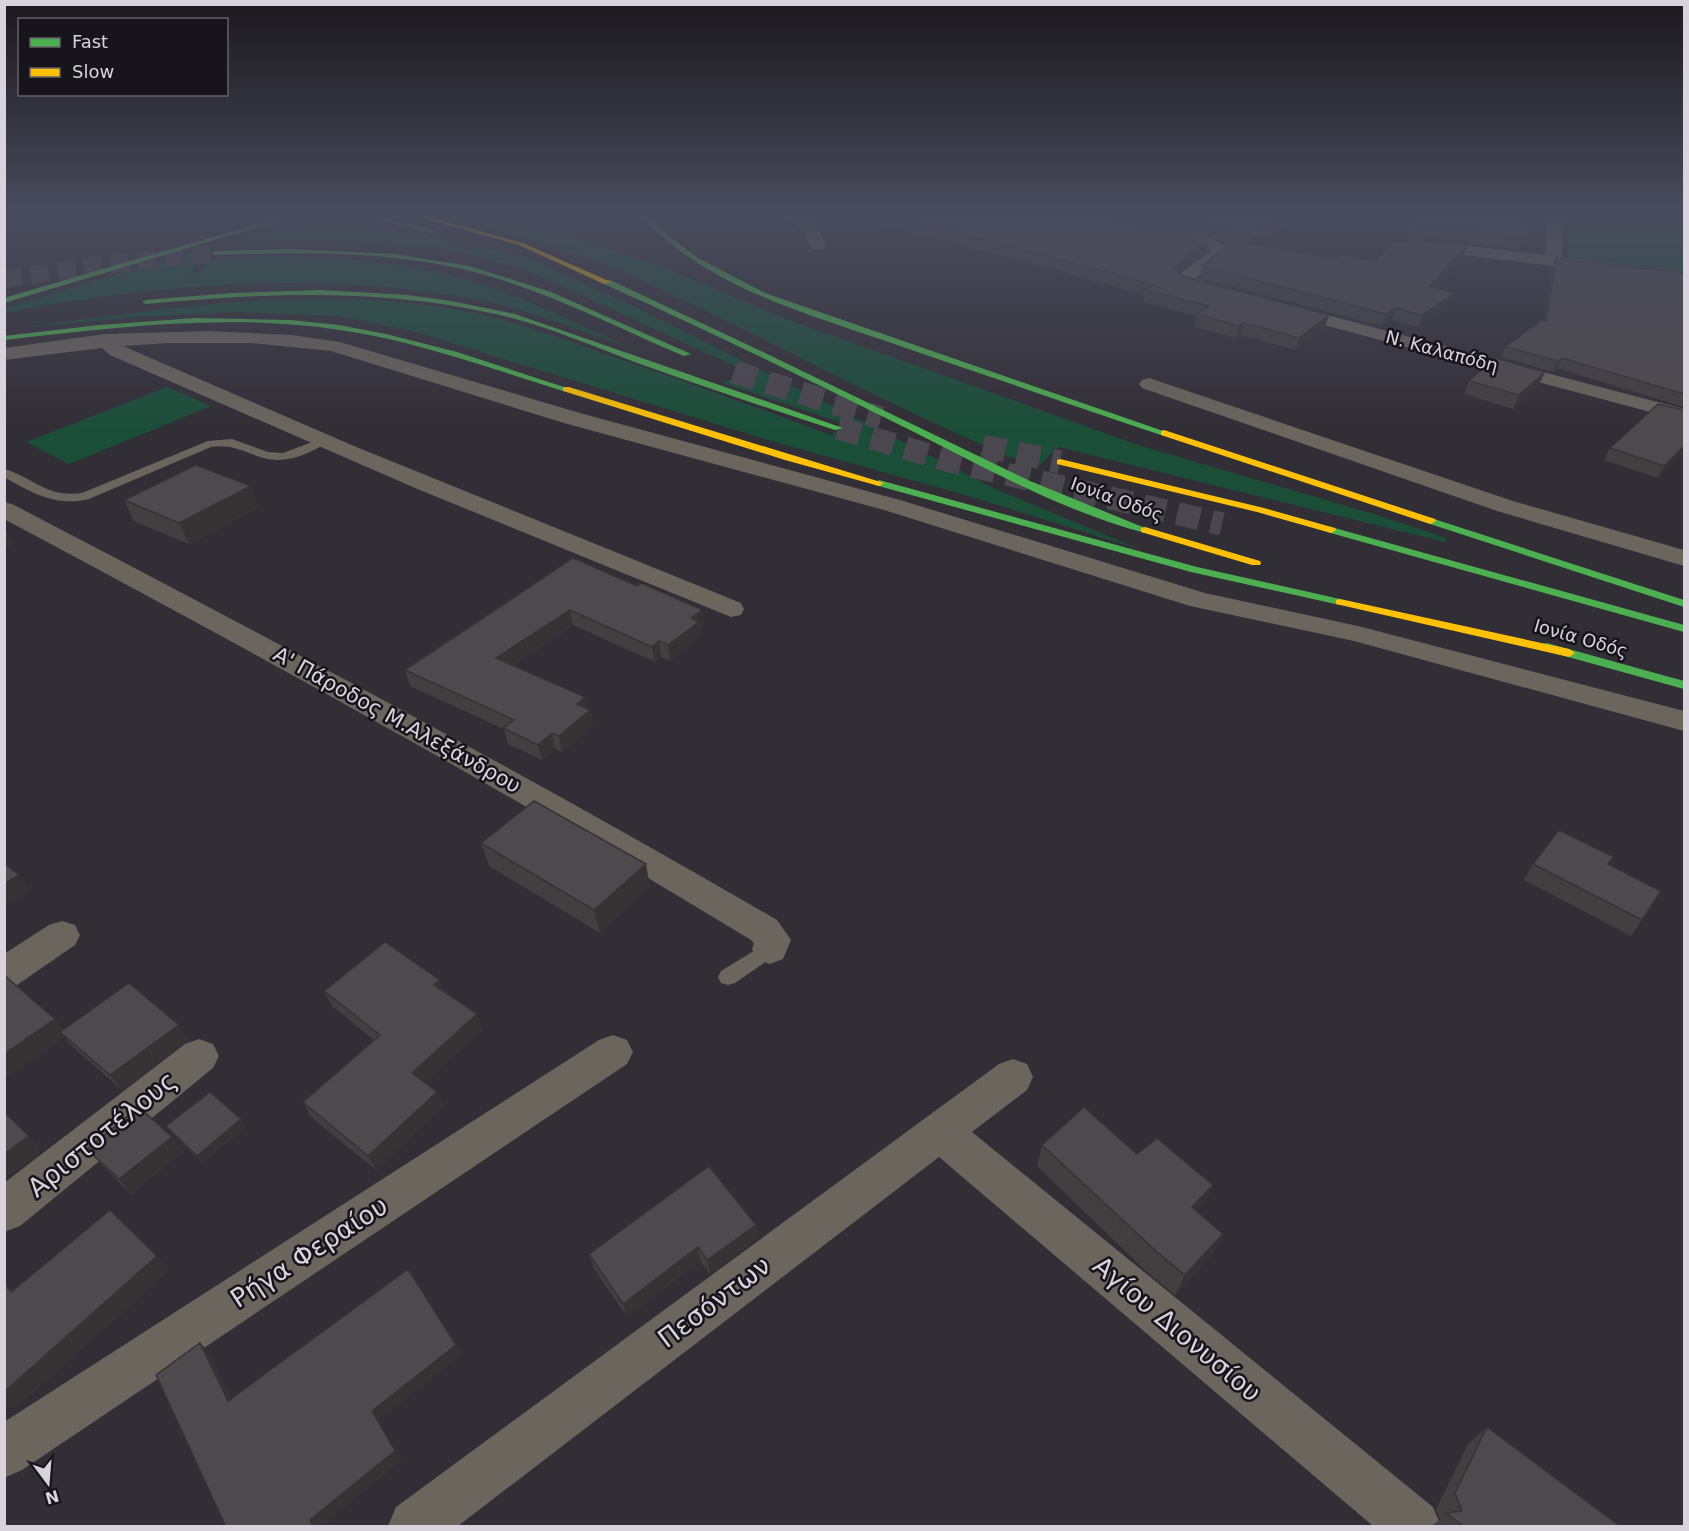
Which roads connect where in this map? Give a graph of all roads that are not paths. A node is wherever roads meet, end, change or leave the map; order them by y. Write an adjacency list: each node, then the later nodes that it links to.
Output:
1 (57, 285): 7 (highway)
2 (521, 285): 13 (highway)
3 (616, 285): 22 (highway, Ιονία Οδός)
4 (743, 285): 24 (highway)
5 (1201, 285): 6 (street)
6 (1232, 295)
7 (4, 301)
8 (131, 304): 16 (highway)
9 (1266, 304): 15 (street, Ν. Καλαπόδη)
10 (4, 338): 27 (highway)
11 (105, 340): 12 (street); 17 (street); 29 (street)
12 (4, 354)
13 (704, 361)
14 (1149, 384): 21 (street)
15 (1684, 415)
16 (838, 428)
17 (323, 441): 19 (lane); 25 (street)
18 (1060, 462): 26 (highway)
19 (4, 472)
20 (4, 508): 31 (street, Α' Πάροδος Μ.Αλεξάνδρου)
21 (1684, 558)
22 (1269, 567)
23 (1350, 590): 27 (highway, Ιονία Οδός)
24 (1684, 604)
25 (731, 609)
26 (1684, 629)
27 (1569, 653): 28 (highway, Ιονία Οδός)
28 (1684, 685)
29 (1684, 721)
30 (62, 935): 32 (street)
31 (770, 949): 33 (lane)
32 (4, 974)
33 (728, 977)
34 (613, 1052): 39 (street, Ρήγα Φεραίου)
35 (199, 1056): 38 (street, Αριστοτέλους)
36 (1013, 1077): 37 (street, Πεσόντων)
37 (940, 1132): 40 (street, Πεσόντων); 41 (street, Αγίου Διονυσίου)
38 (4, 1211)
39 (4, 1452)
40 (416, 1527)
41 (1414, 1527)

